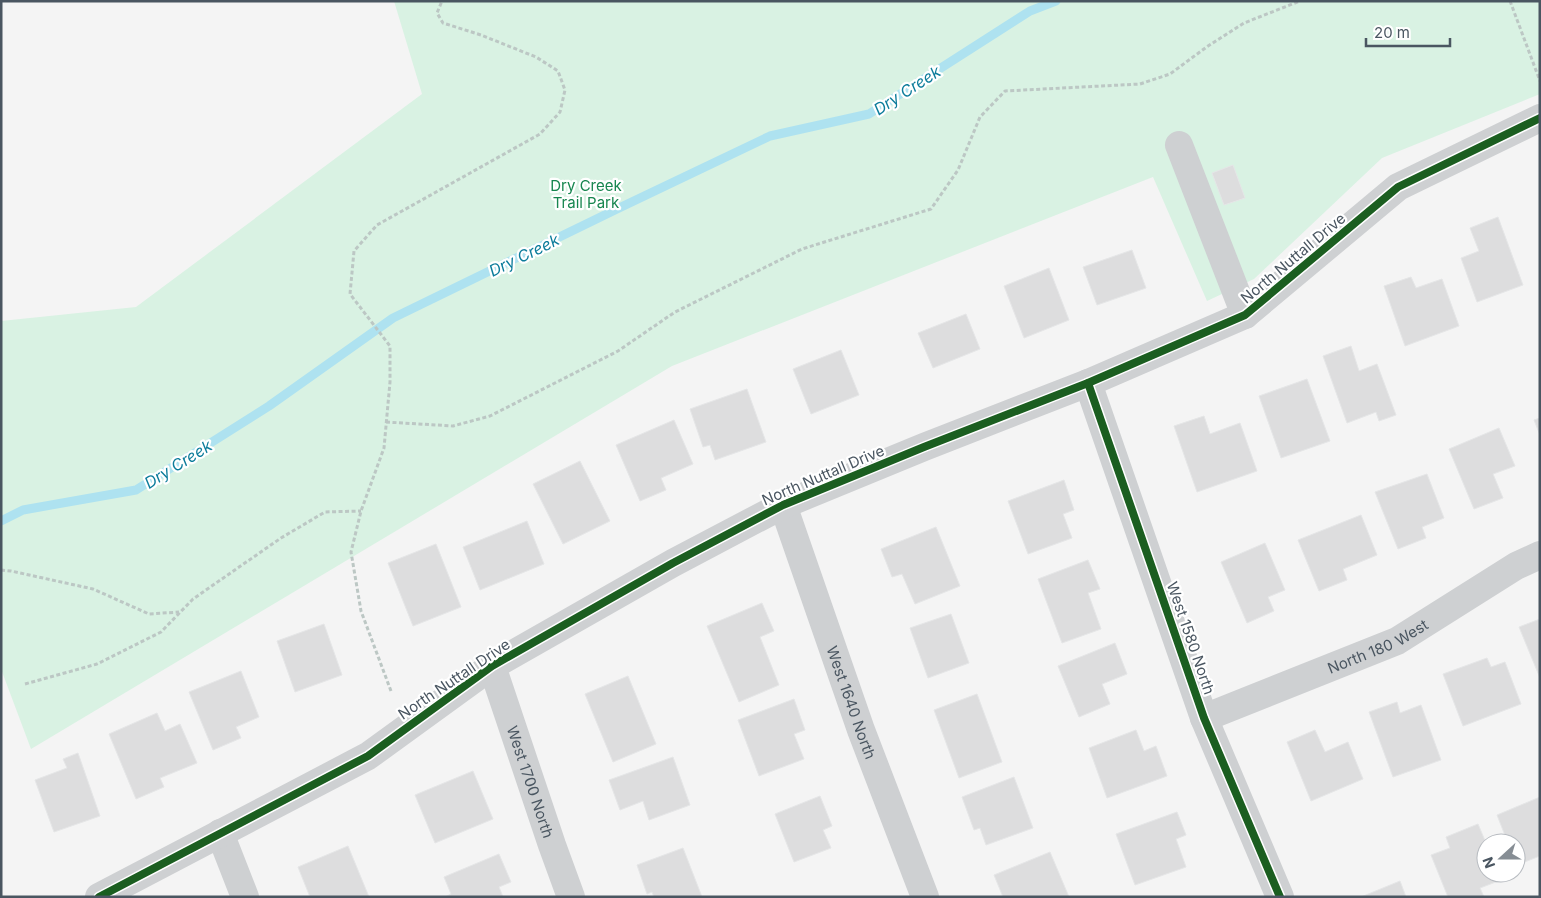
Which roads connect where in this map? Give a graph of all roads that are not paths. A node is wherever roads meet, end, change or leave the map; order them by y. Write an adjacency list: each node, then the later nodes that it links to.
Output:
1 (1540, 118): 3 (street, North Nuttall Drive)
2 (1179, 145): 3 (street)
3 (1245, 316): 4 (street, North Nuttall Drive)
4 (1088, 383): 5 (street, North Nuttall Drive); 8 (street, West 1580 North)
5 (784, 506): 7 (street, North Nuttall Drive); 13 (street, West 1640 North)
6 (1540, 555): 8 (street, North 180 West)
7 (492, 666): 9 (street, North Nuttall Drive); 12 (street, West 1700 North)
8 (1204, 718): 14 (street, West 1580 North)
9 (220, 833): 10 (street, North Nuttall Drive); 11 (street)
10 (99, 897)
11 (245, 897)
12 (571, 897)
13 (925, 897)
14 (1280, 897)

